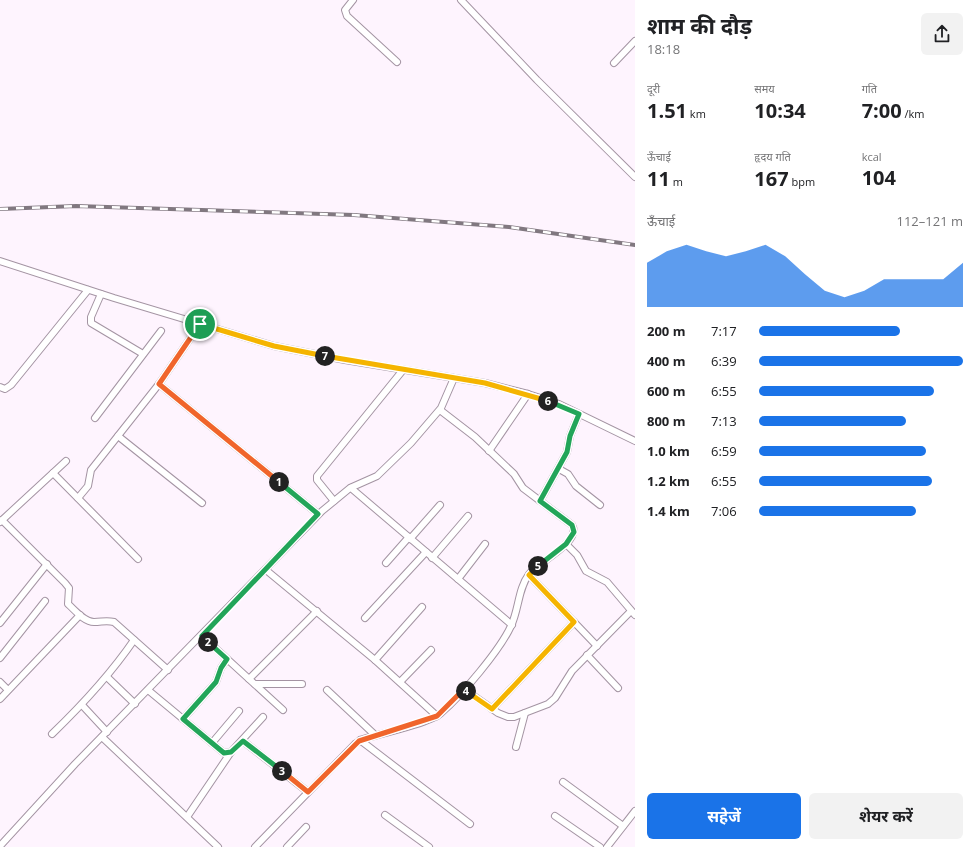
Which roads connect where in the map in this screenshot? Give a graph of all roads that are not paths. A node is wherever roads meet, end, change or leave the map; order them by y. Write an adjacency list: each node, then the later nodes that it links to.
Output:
1 (353, 0): 4 (street)
2 (461, 0): 6 (street)
3 (635, 41): 5 (street)
4 (397, 62)
5 (614, 63)
6 (635, 177)
7 (0, 261): 8 (street)
8 (88, 290): 9 (street); 16 (street)
9 (101, 294): 10 (street); 12 (street)
10 (200, 324): 13 (street); 15 (street)
11 (161, 331): 12 (street)
12 (143, 354): 20 (street)
13 (403, 370): 14 (street); 29 (street)
14 (454, 378): 17 (street); 18 (street)
15 (159, 384): 21 (street); 34 (street)
16 (0, 387)
17 (528, 394): 19 (street); 23 (street)
18 (440, 410): 23 (street); 27 (street)
19 (579, 414): 22 (street); 25 (street)
20 (95, 418)
21 (118, 436): 28 (street); 31 (street)
22 (635, 440)
23 (489, 451): 30 (street)
24 (66, 461): 26 (street)
25 (559, 469): 30 (street); 33 (street)
26 (53, 473): 28 (street); 36 (street)
27 (351, 488): 29 (street); 37 (street)
28 (78, 498): 42 (street)
29 (334, 501): 34 (street)
30 (540, 501): 39 (street)
31 (202, 503)
32 (440, 505): 37 (street)
33 (600, 505)
34 (318, 514): 45 (street)
35 (468, 516): 41 (street)
36 (1, 521): 44 (street)
37 (409, 538): 40 (street); 43 (street)
38 (485, 544): 47 (street)
39 (566, 544): 46 (street); 51 (street)
40 (426, 552): 41 (street); 53 (street)
41 (432, 558): 47 (street)
42 (138, 559)
43 (386, 563)
44 (47, 564): 52 (street); 55 (street)
45 (266, 570): 50 (street); 57 (street)
46 (529, 575): 54 (street); 56 (street)
47 (458, 579): 56 (street)
48 (45, 601): 62 (street)
49 (422, 607): 64 (street)
50 (317, 611): 64 (street); 67 (street)
51 (633, 613): 59 (street)
52 (80, 615): 58 (street); 74 (street)
53 (365, 618)
54 (574, 622): 59 (street); 80 (street)
55 (0, 623)
56 (512, 625): 73 (street)
57 (202, 636): 63 (street); 65 (street)
58 (134, 640): 65 (street); 66 (street)
59 (596, 646): 61 (street)
60 (431, 650): 69 (street)
61 (587, 655): 72 (street); 83 (street)
62 (0, 658)
63 (227, 659): 67 (street); 86 (street)
64 (375, 660): 69 (street)
65 (168, 670): 75 (street)
66 (107, 677): 78 (street); 79 (street)
67 (249, 679): 70 (street)
68 (0, 682): 74 (street)
69 (400, 682): 84 (street)
70 (254, 684): 71 (street); 81 (street)
71 (302, 684)
72 (618, 688)
73 (464, 689): 80 (street); 84 (street)
74 (8, 690): 77 (street)
75 (148, 690): 78 (street); 86 (street)
76 (327, 690): 89 (street)
77 (0, 699)
78 (135, 704): 88 (street)
79 (82, 705): 87 (street); 88 (street)
80 (492, 709): 83 (street)
81 (283, 710)
82 (239, 711): 92 (street)
83 (525, 712): 93 (street)
84 (437, 716): 89 (street)
85 (263, 717): 91 (street)
86 (183, 719): 92 (street)
87 (52, 734)
88 (104, 735): 100 (street); 104 (street)
89 (375, 735): 90 (street)
90 (360, 740): 96 (street); 101 (street)
91 (243, 741): 94 (street); 96 (street)
92 (212, 743): 94 (street)
93 (516, 747)
94 (231, 752): 100 (street)
95 (563, 782): 103 (street)
96 (308, 792): 106 (street)
97 (635, 811): 103 (street)
98 (385, 815): 108 (street)
99 (555, 816): 109 (street)
100 (187, 817): 105 (street)
101 (470, 824)
102 (306, 826): 107 (street)
103 (623, 826): 110 (street)
104 (0, 846)
105 (218, 847)
106 (255, 847)
107 (287, 847)
108 (429, 847)
109 (600, 847)
110 (607, 847)

